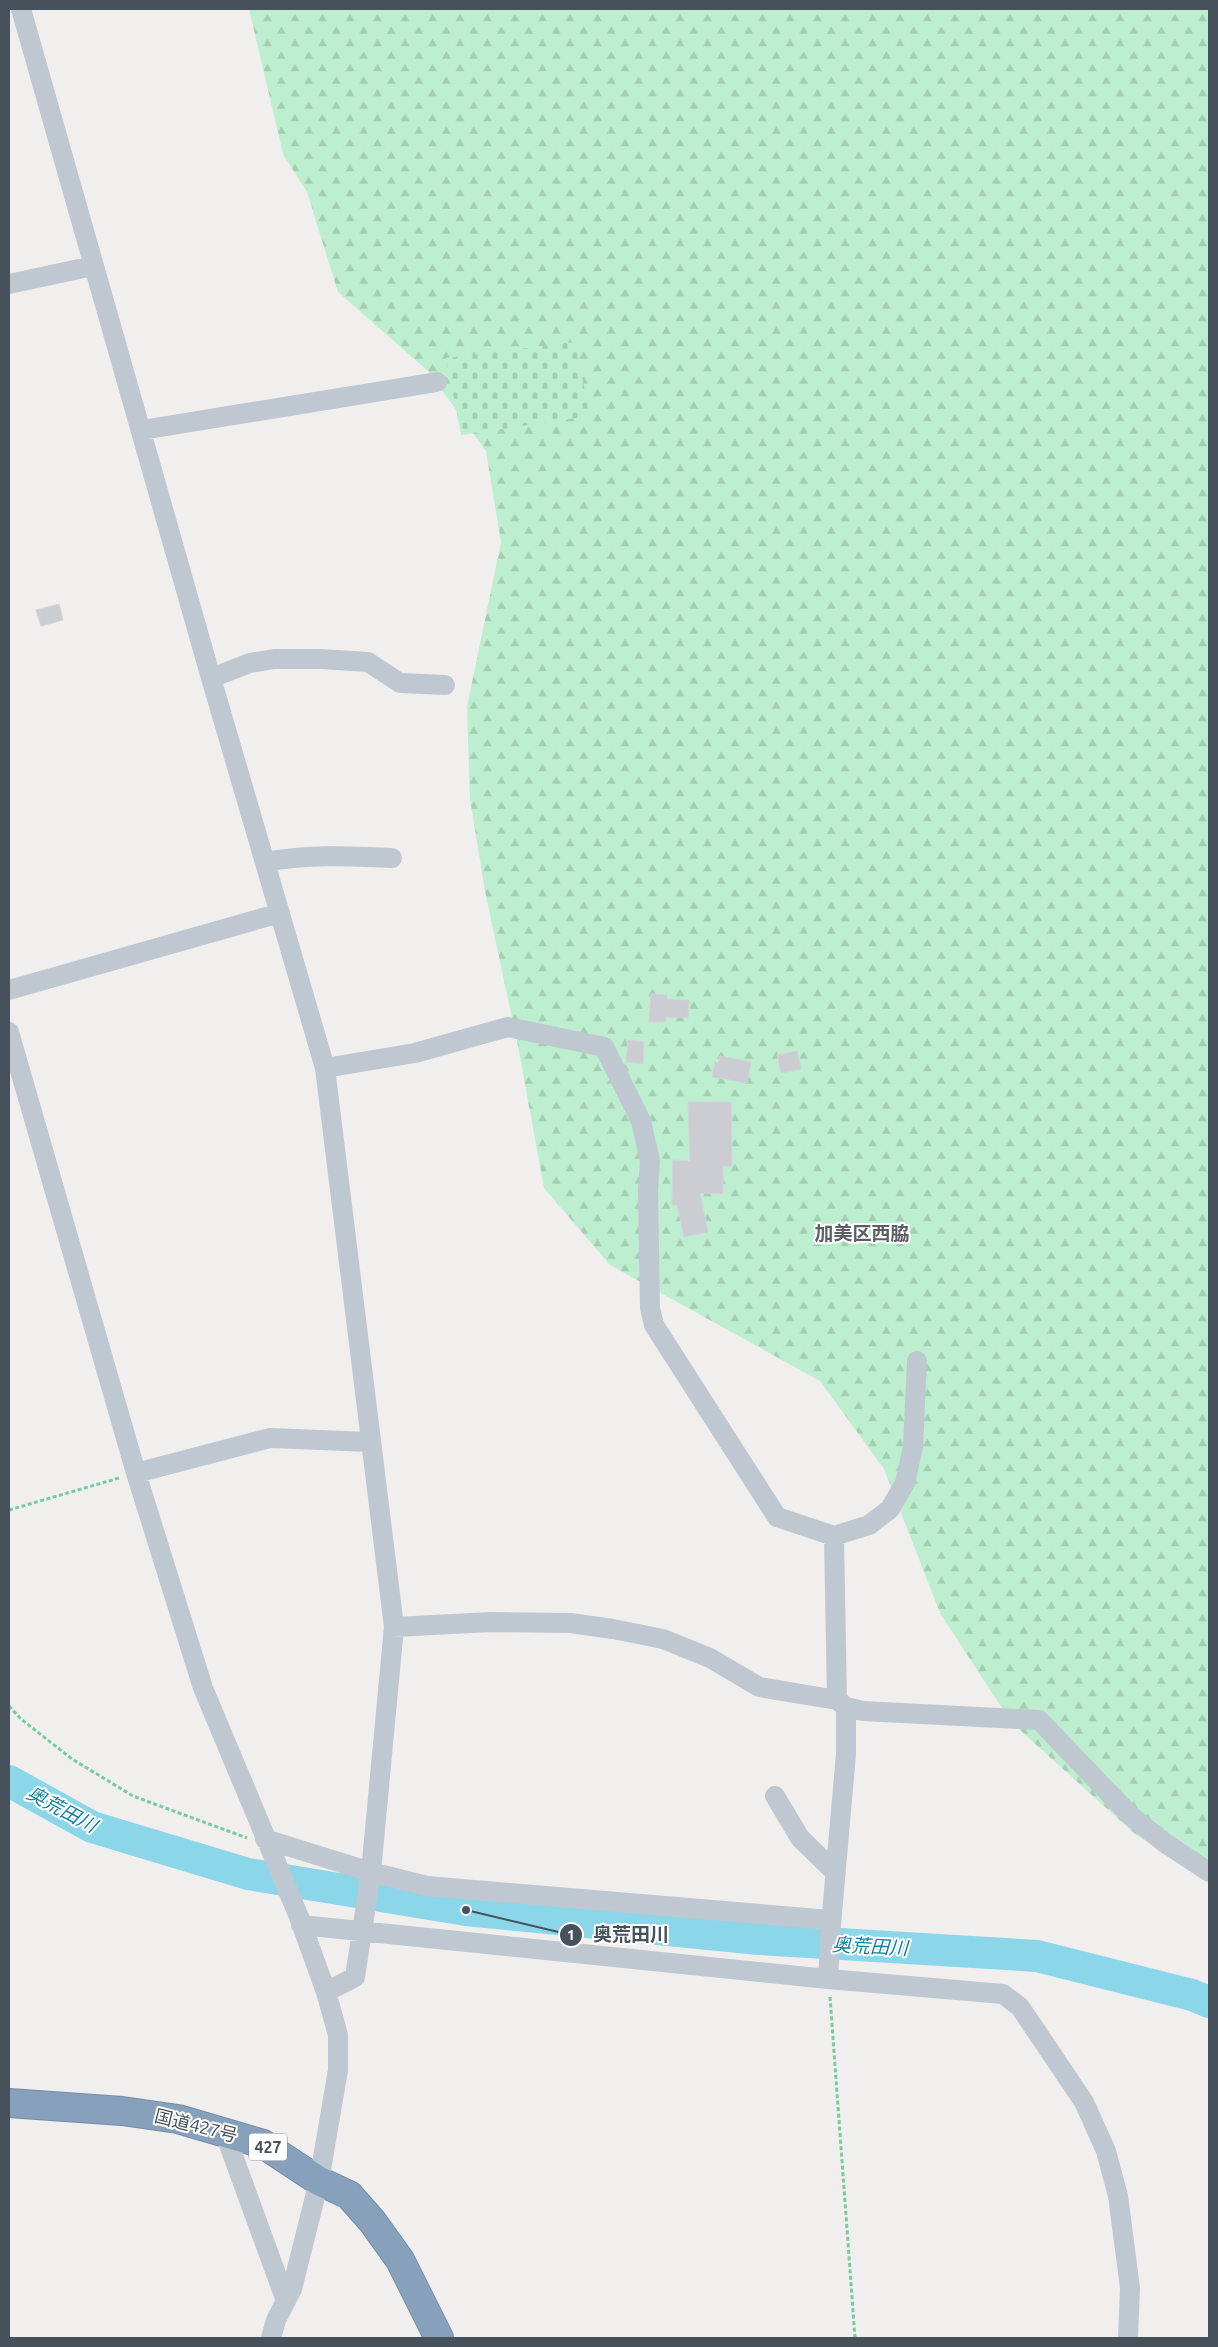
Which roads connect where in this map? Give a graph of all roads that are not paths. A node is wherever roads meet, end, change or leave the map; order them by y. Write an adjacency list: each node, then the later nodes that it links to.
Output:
1 (22, 9): 2 (street)
2 (93, 266): 3 (street); 5 (street)
3 (9, 284)
4 (437, 382): 5 (street)
5 (142, 430): 6 (street)
6 (211, 678): 7 (street); 9 (street)
7 (445, 685)
8 (392, 858): 9 (street)
9 (265, 862): 10 (street)
10 (280, 913): 11 (street); 13 (street)
11 (9, 990)
12 (9, 1032): 16 (street)
13 (325, 1068): 15 (street); 17 (street)
14 (917, 1361): 17 (street)
15 (370, 1442): 16 (street); 18 (street)
16 (136, 1473): 21 (street)
17 (834, 1536): 19 (street)
18 (394, 1627): 19 (street); 24 (street)
19 (842, 1703): 22 (street); 23 (street)
20 (775, 1796): 22 (street)
21 (267, 1845): 24 (street); 25 (street)
22 (835, 1872): 26 (street)
23 (1209, 1872)
24 (370, 1876): 26 (street); 27 (street)
25 (300, 1921): 27 (street); 29 (street)
26 (831, 1922): 28 (street)
27 (362, 1925): 28 (street); 29 (street)
28 (828, 1975): 36 (street)
29 (326, 1992): 32 (street)
30 (9, 2103): 31 (highway, 国道427号 / 427)
31 (224, 2131): 32 (highway, 国道427号 / 427); 33 (street)
32 (320, 2181): 33 (street); 35 (highway, 国道427号 / 427)
33 (286, 2300): 34 (street)
34 (271, 2338)
35 (439, 2338)
36 (1128, 2338)

